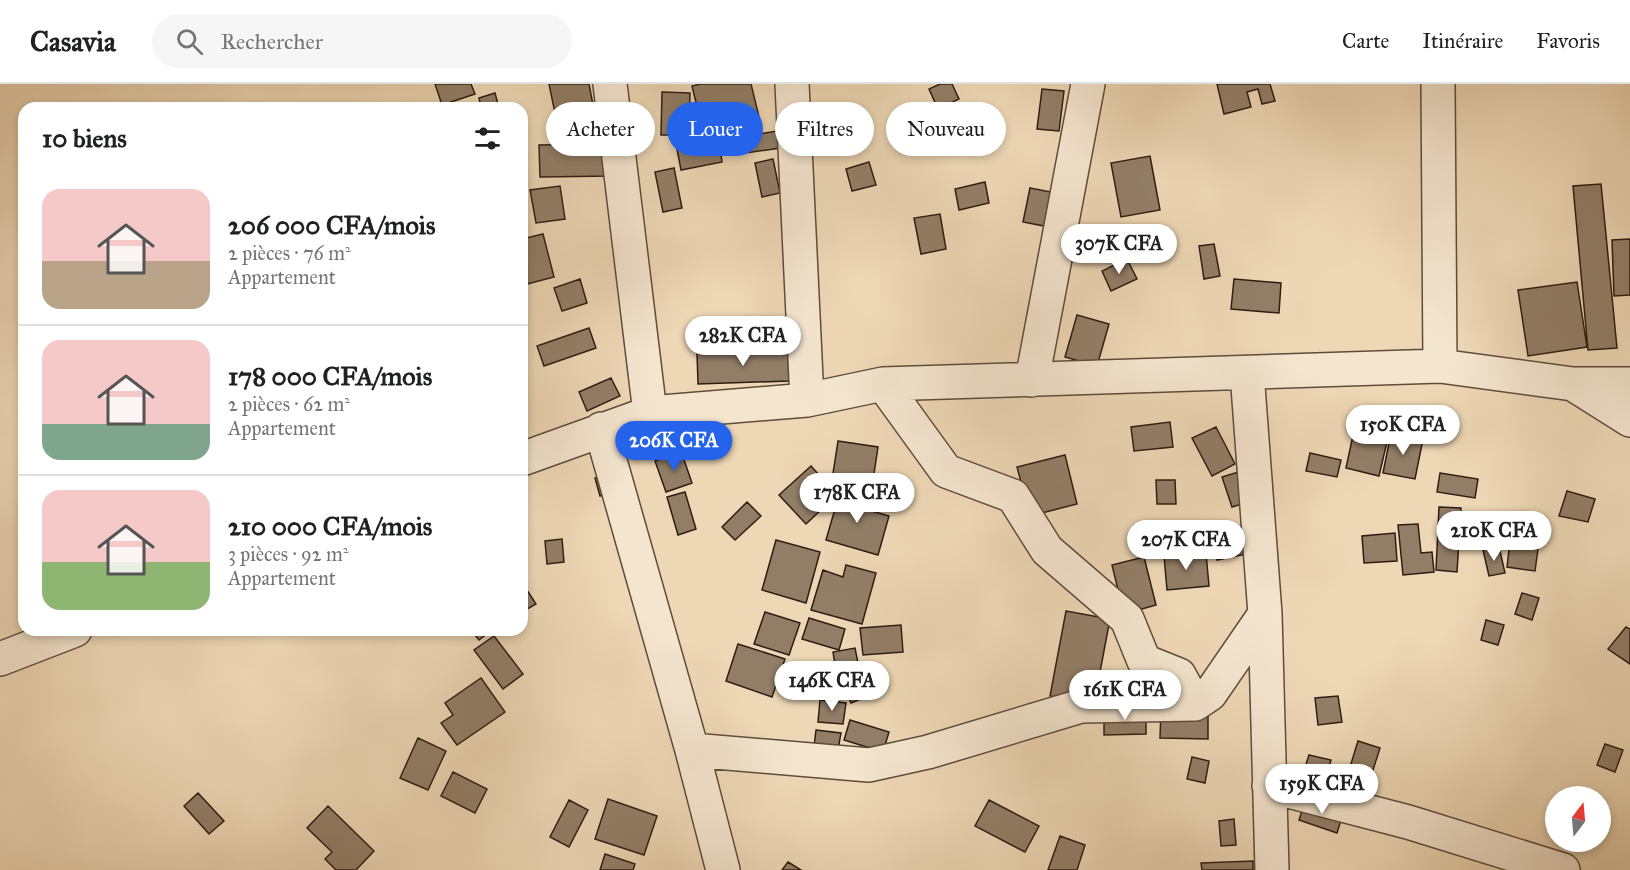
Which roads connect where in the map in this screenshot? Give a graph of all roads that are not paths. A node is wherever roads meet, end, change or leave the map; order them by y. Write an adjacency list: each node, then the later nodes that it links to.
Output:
1 (610, 84): 12 (street)
2 (792, 84): 11 (street)
3 (1088, 84): 7 (street)
4 (1438, 84): 5 (street)
5 (1440, 366): 6 (street); 9 (street)
6 (1247, 373): 7 (street); 16 (street)
7 (1032, 380): 8 (street)
8 (883, 384): 11 (street); 19 (street)
9 (1573, 384): 10 (street); 13 (street)
10 (1630, 384)
11 (807, 400): 12 (street)
12 (650, 413): 14 (street)
13 (1630, 420)
14 (601, 429): 15 (street); 20 (street)
15 (528, 457)
16 (1265, 614): 19 (street); 21 (street)
17 (59, 636): 18 (street)
18 (0, 659)
19 (1195, 704): 20 (street)
20 (692, 750): 22 (street)
21 (1269, 786): 23 (street); 24 (street)
22 (723, 870)
23 (1272, 870)
24 (1563, 870)

